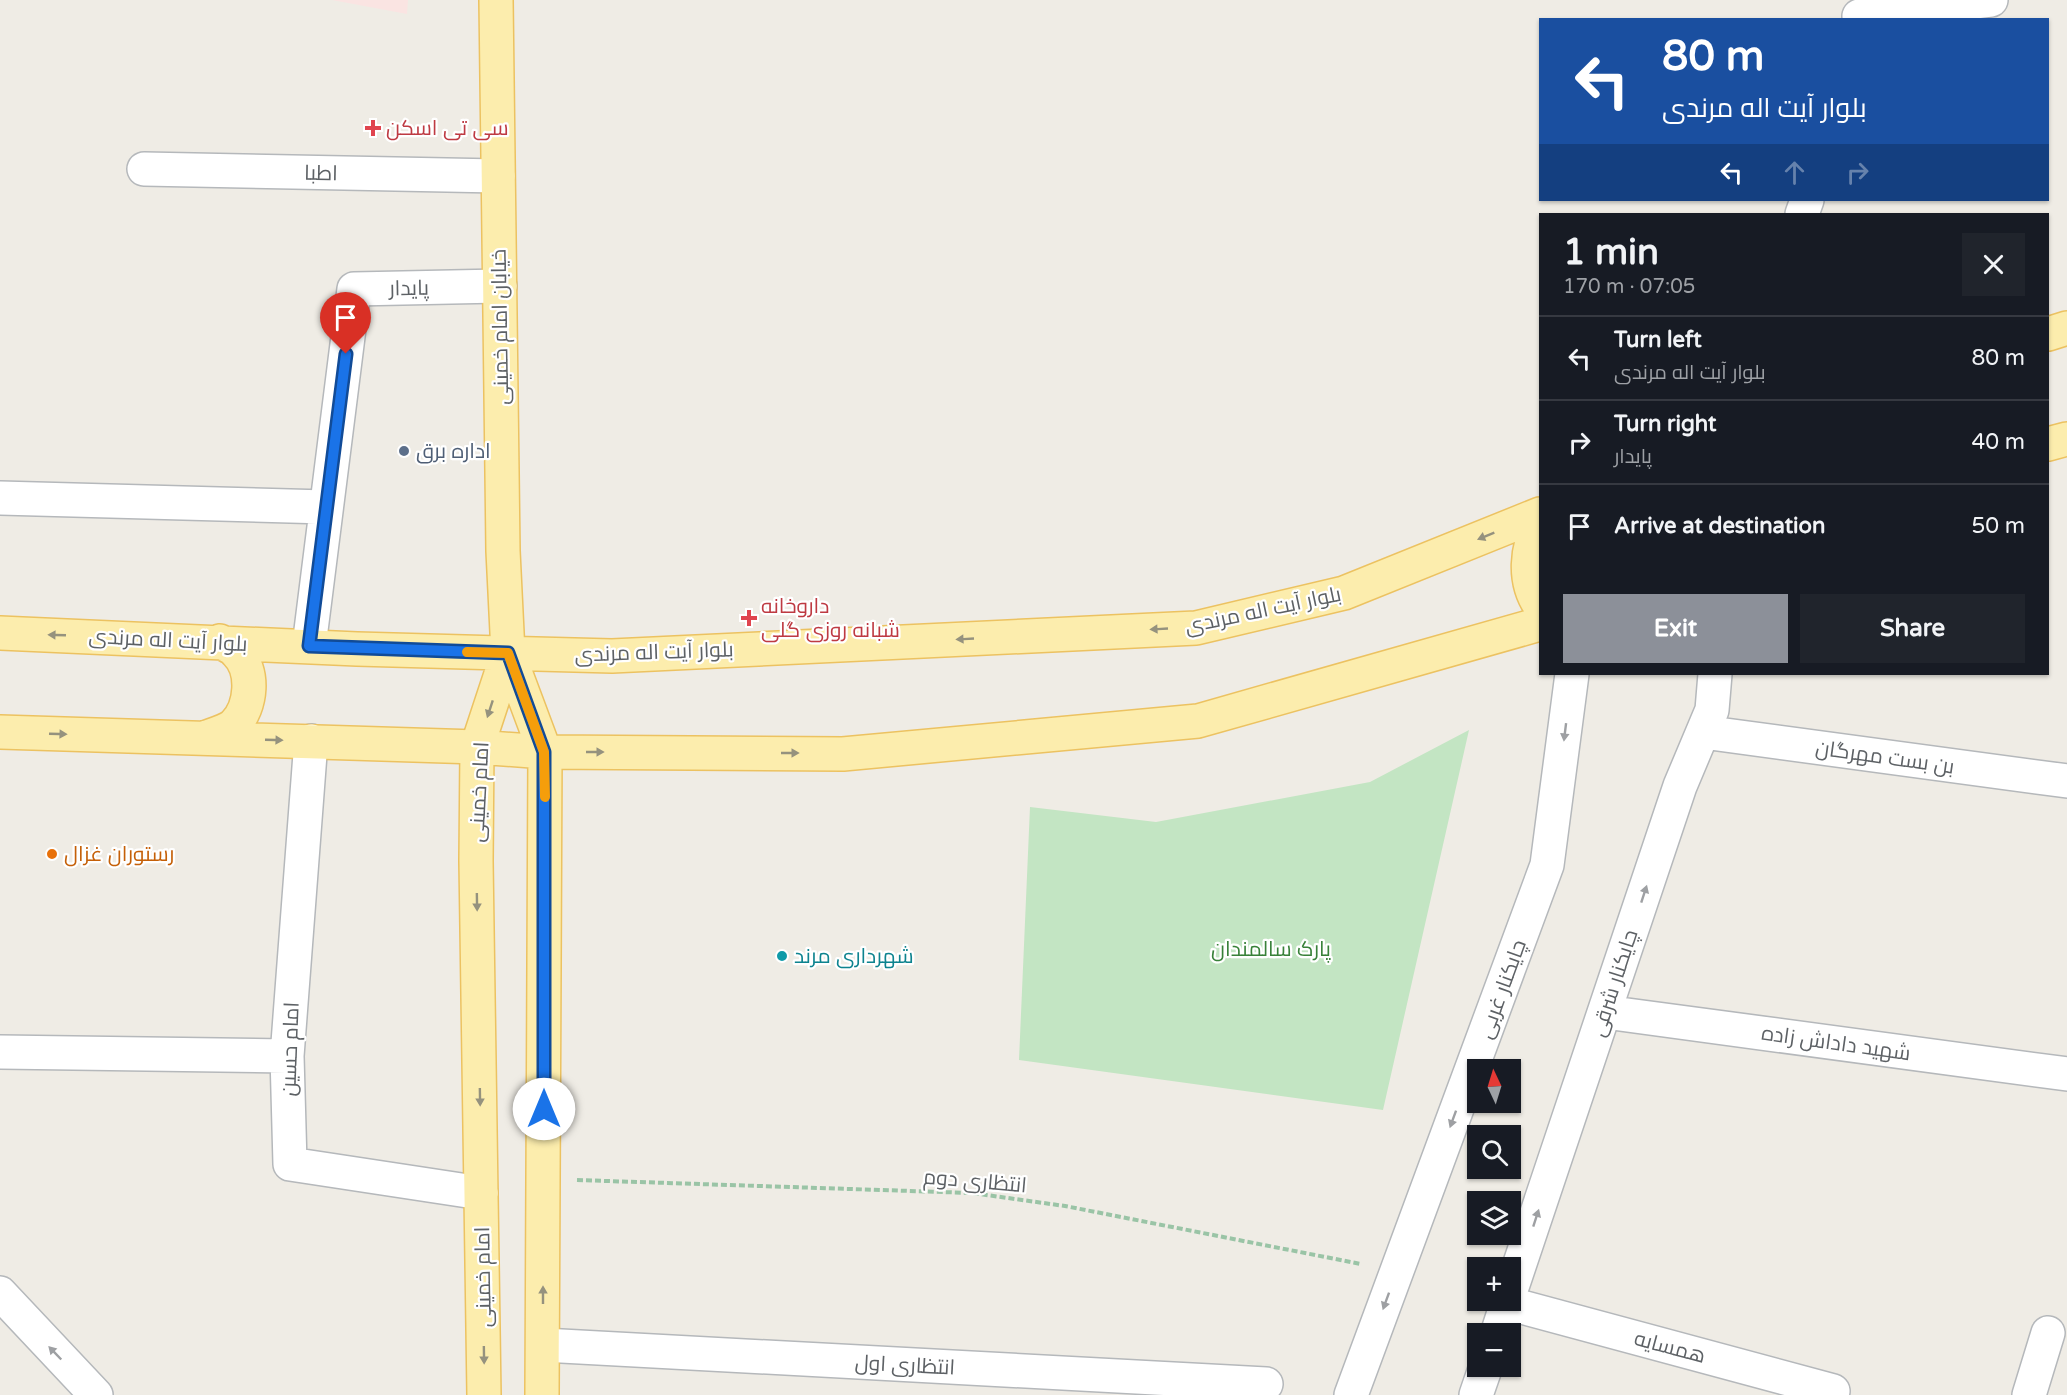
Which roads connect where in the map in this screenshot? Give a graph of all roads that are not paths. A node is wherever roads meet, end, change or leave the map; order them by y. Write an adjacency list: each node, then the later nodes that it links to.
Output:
1 (496, 0): 5 (main road, خیابان امام خمینی)
2 (1991, 0): 3 (street)
3 (1859, 12)
4 (144, 169): 5 (street, اطبا)
5 (498, 176): 6 (main road, خیابان امام خمینی)
6 (500, 286): 12 (street, پایدار); 20 (main road, خیابان امام خمینی)
7 (2067, 328): 8 (main road)
8 (2049, 334)
9 (2067, 439): 10 (main road)
10 (2049, 444)
11 (0, 498): 12 (street)
12 (326, 507): 19 (street, پایدار)
13 (1539, 514): 20 (main road, بلوار آیت اله مرندی, one-way to 20)
14 (1539, 525): 15 (main road)
15 (1539, 603)
16 (1539, 624): 29 (main road, one-way to 16)
17 (0, 633): 18 (main road, بلوار آیت اله مرندی, one-way to 17)
18 (220, 641): 19 (main road, بلوار آیت اله مرندی); 26 (main road)
19 (309, 646): 20 (main road, بلوار آیت اله مرندی)
20 (508, 653): 28 (main road, امام خمینی, one-way to 28); 29 (main road)
21 (1572, 675): 48 (street, چایکنار غربی, one-way to 48)
22 (1716, 675): 24 (street, چایکنار شرقی)
23 (1739, 675): 24 (street)
24 (1708, 721): 30 (street, بن بست مهرگان); 31 (street, چایکنار شرقی, one-way to 24)
25 (0, 732): 26 (main road, one-way to 26)
26 (204, 738): 27 (main road, one-way to 27)
27 (311, 741): 28 (main road); 33 (street, امام حسین)
28 (477, 747): 29 (main road); 35 (main road, امام خمینی, one-way to 35)
29 (544, 752): 41 (main road, one-way to 29)
30 (2067, 781)
31 (1605, 1012): 34 (street, شهید داداش زاده); 36 (street, چایکنار شرقی, one-way to 31)
32 (0, 1052): 33 (street)
33 (286, 1056): 35 (street, امام حسین)
34 (2067, 1074)
35 (481, 1193): 46 (main road, امام خمینی, one-way to 46)
36 (1521, 1263)
37 (0, 1293): 39 (street)
38 (1518, 1311): 44 (street, همسایه)
39 (14, 1329): 45 (street, one-way to 39)
40 (2048, 1332): 50 (street)
41 (543, 1345): 43 (street, انتظاری اول); 47 (main road)
42 (1482, 1377): 49 (street)
43 (1266, 1384)
44 (1833, 1391)
45 (96, 1395)
46 (484, 1395)
47 (542, 1395)
48 (1351, 1395)
49 (1476, 1395)
50 (2029, 1395)

